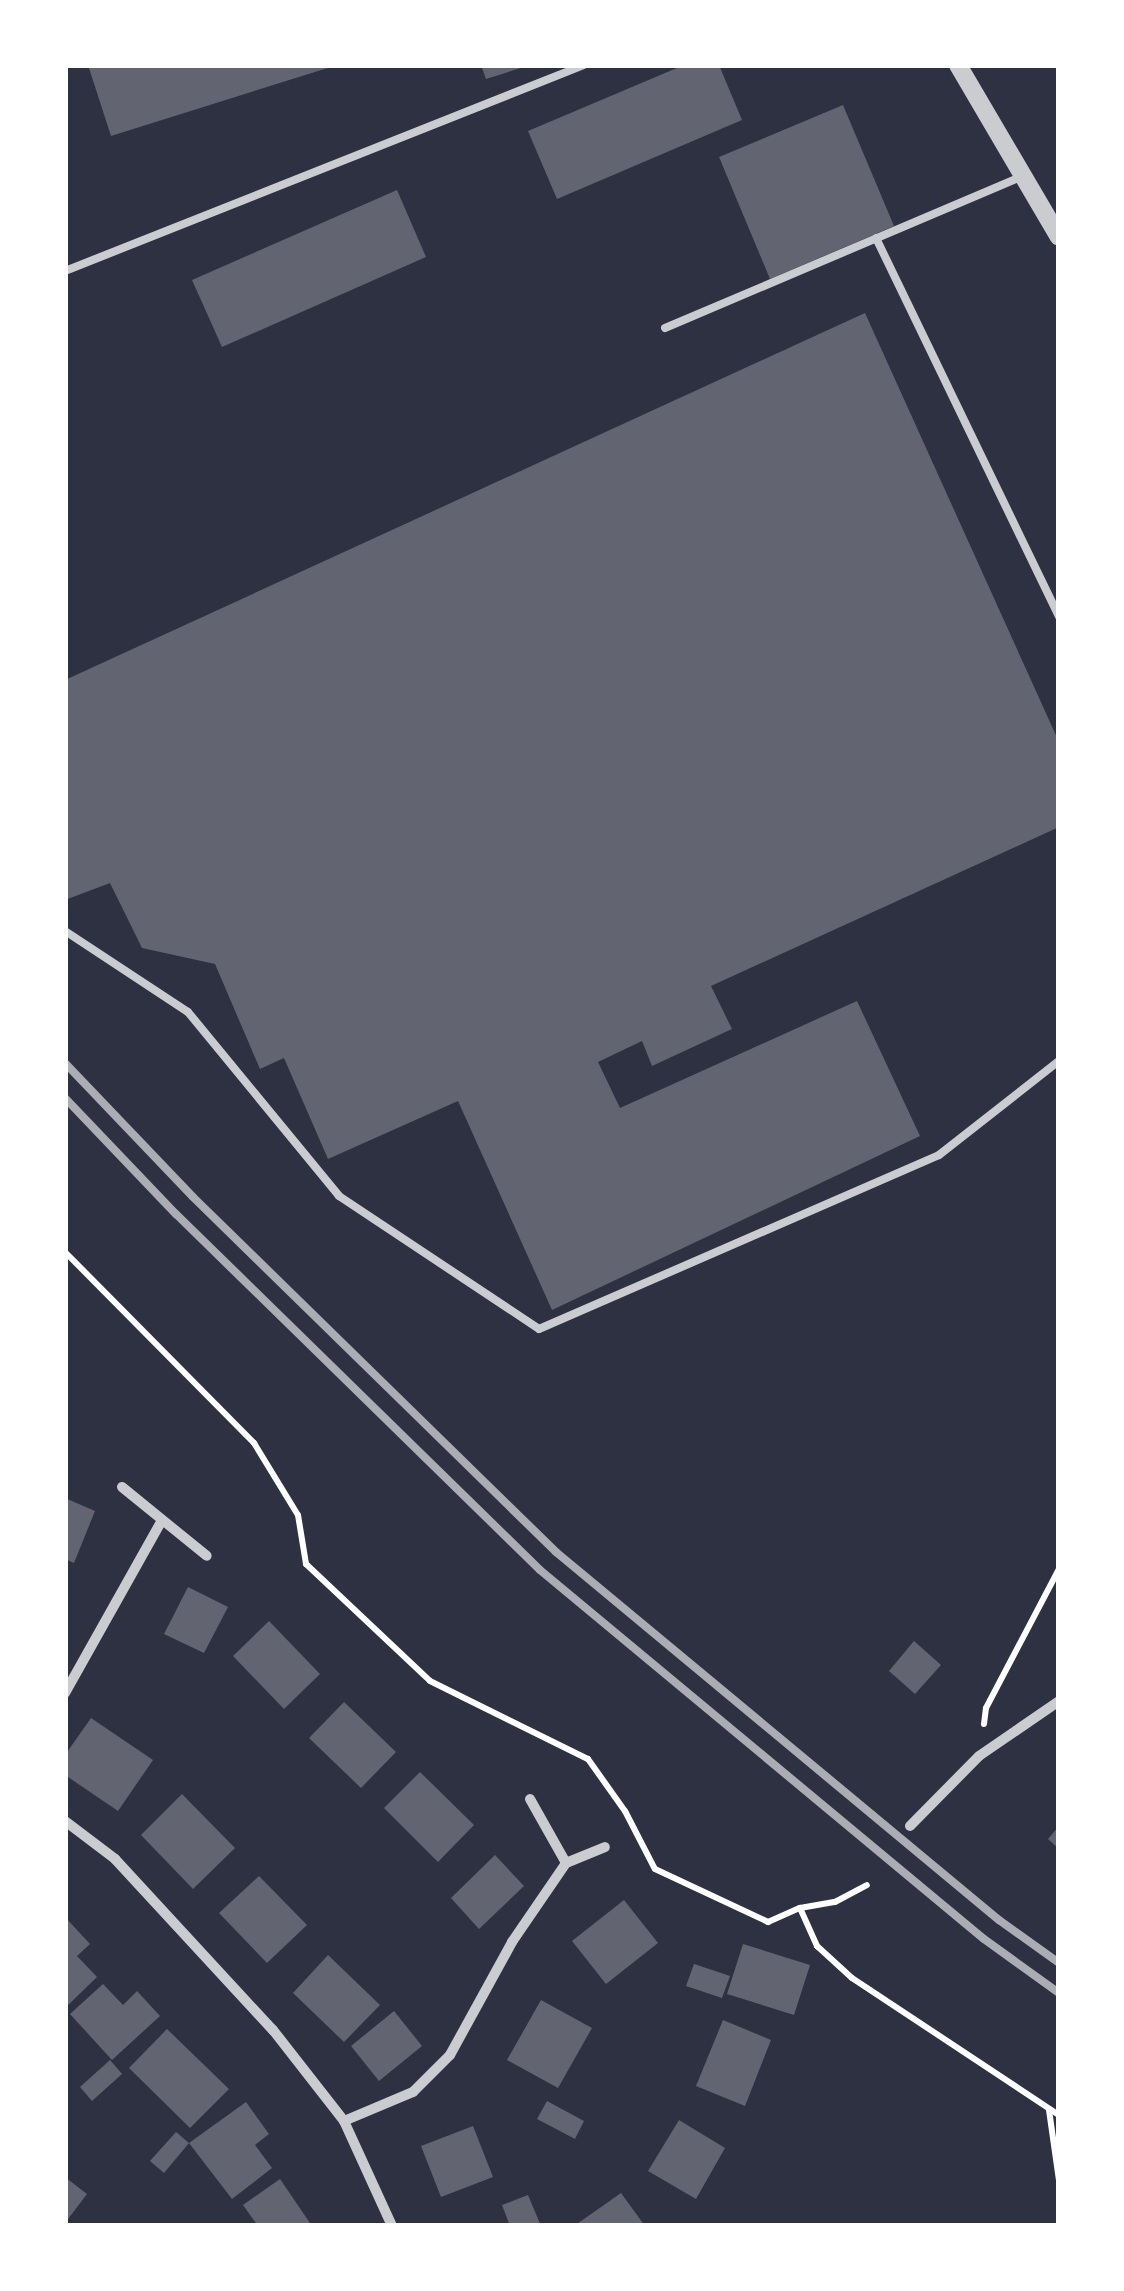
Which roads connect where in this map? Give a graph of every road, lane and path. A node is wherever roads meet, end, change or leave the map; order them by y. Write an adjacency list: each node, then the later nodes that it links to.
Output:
1 (584, 65): 6 (lane)
2 (958, 65): 3 (street)
3 (1025, 175): 4 (street); 5 (lane)
4 (1059, 237)
5 (876, 238): 7 (lane); 8 (lane)
6 (65, 271)
7 (664, 328)
8 (1059, 617)
9 (65, 931): 10 (lane)
10 (1059, 1061)
11 (65, 1252): 25 (path)
12 (122, 1487): 13 (street)
13 (162, 1520): 14 (street); 16 (street)
14 (207, 1556)
15 (1059, 1568): 18 (path)
16 (65, 1693)
17 (1059, 1701): 18 (street)
18 (979, 1756): 21 (street)
19 (530, 1799): 23 (street)
20 (65, 1821): 28 (street)
21 (910, 1826)
22 (605, 1846): 23 (street)
23 (566, 1863): 28 (street)
24 (867, 1885): 25 (path)
25 (800, 1908): 26 (path)
26 (1049, 2109): 27 (path); 29 (path)
27 (1059, 2115)
28 (344, 2122): 30 (street)
29 (1059, 2180)
30 (392, 2226)

